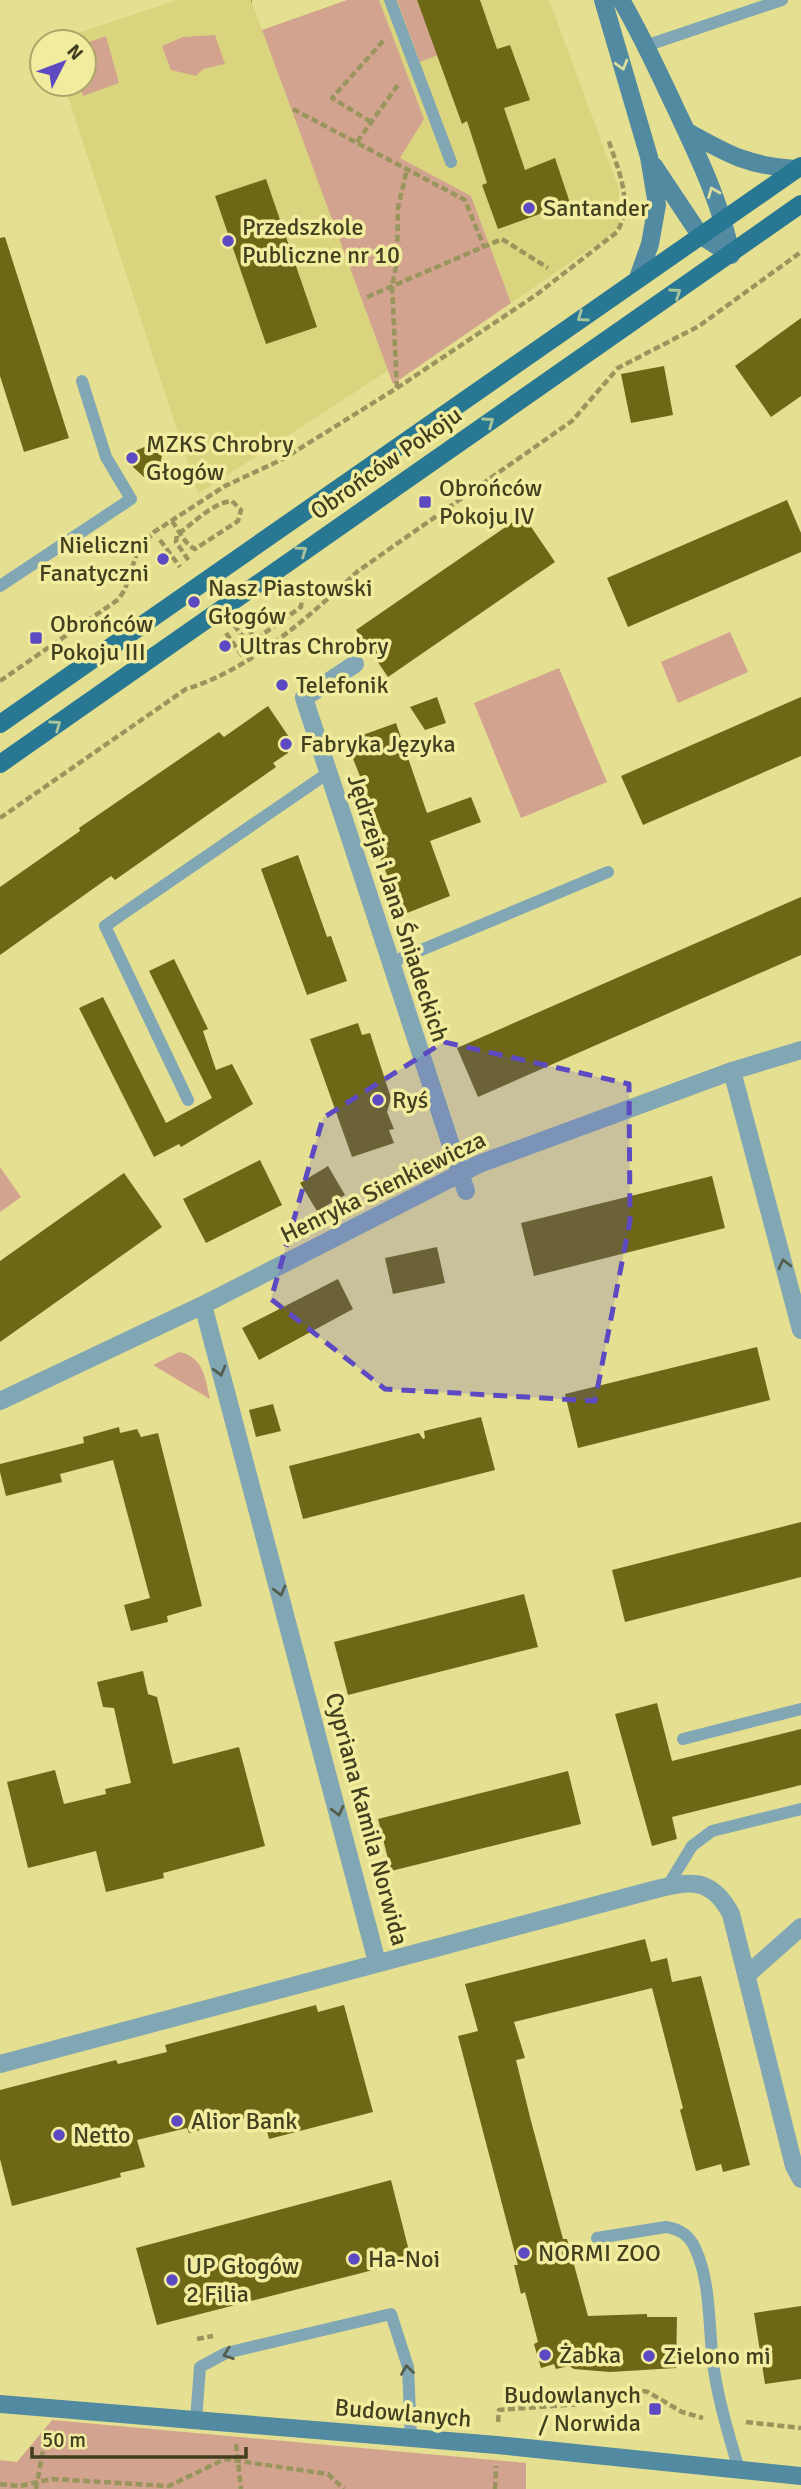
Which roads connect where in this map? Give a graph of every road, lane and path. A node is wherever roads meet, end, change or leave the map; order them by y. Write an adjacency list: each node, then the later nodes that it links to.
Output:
1 (390, 0): 5 (lane)
2 (603, 0): 13 (street, one-way to 13)
3 (621, 0): 6 (street)
4 (782, 0): 6 (lane)
5 (399, 24): 7 (lane); 9 (path)
6 (648, 46): 10 (street)
7 (415, 66): 9 (path); 14 (lane)
8 (293, 109): 12 (path)
9 (371, 122): 12 (path)
10 (688, 132): 15 (street); 18 (street, one-way to 10)
11 (608, 139): 28 (path)
12 (357, 142): 16 (path)
13 (649, 157): 19 (street); 24 (street)
14 (451, 162)
15 (799, 168): 18 (main road, Obrońców Pokoju)
16 (407, 169): 20 (path); 25 (path)
17 (801, 204): 22 (main road, Obrońców Pokoju)
18 (724, 218): 19 (main road, Obrońców Pokoju); 22 (street)
19 (701, 234): 22 (street); 24 (main road, Obrońców Pokoju)
20 (484, 247): 23 (path); 25 (path)
21 (801, 252): 38 (path)
22 (731, 255): 43 (main road, Obrońców Pokoju, one-way to 22)
23 (548, 268)
24 (638, 278): 42 (main road, Obrońców Pokoju, one-way to 42)
25 (392, 286): 26 (path); 28 (path)
26 (367, 297)
27 (82, 382): 33 (lane)
28 (397, 388): 29 (path)
29 (172, 521): 31 (path); 41 (path)
30 (160, 540): 32 (path)
31 (189, 561)
32 (180, 567)
33 (0, 586)
34 (283, 590): 36 (path)
35 (253, 612): 38 (path)
36 (232, 621)
37 (223, 629): 39 (path)
38 (263, 648): 45 (path)
39 (244, 658)
40 (355, 664): 44 (street, Jędrzeja i Jana Śniadeckich)
41 (0, 681)
42 (0, 724)
43 (0, 764)
44 (328, 773): 47 (street, Jędrzeja i Jana Śniadeckich); 50 (lane)
45 (0, 818)
46 (608, 873): 47 (lane)
47 (390, 963): 51 (street, Jędrzeja i Jana Śniadeckich)
48 (801, 1050): 49 (street, Henryka Sienkiewicza)
49 (732, 1071): 51 (street, Henryka Sienkiewicza); 54 (street, one-way to 49)
50 (188, 1100)
51 (461, 1173): 52 (street, Jędrzeja i Jana Śniadeckich); 53 (street, Henryka Sienkiewicza)
52 (466, 1191)
53 (202, 1305): 55 (street, Henryka Sienkiewicza); 61 (street, Cypriana Kamila Norwida, one-way to 61)
54 (801, 1330)
55 (0, 1401)
56 (801, 1709): 57 (lane)
57 (683, 1740)
58 (801, 1809): 59 (lane)
59 (667, 1887): 61 (street, Cypriana Kamila Norwida); 62 (street, Cypriana Kamila Norwida)
60 (801, 1927): 62 (street)
61 (377, 1962): 63 (street)
62 (748, 1973): 64 (street, Cypriana Kamila Norwida)
63 (0, 2064)
64 (801, 2179)
65 (597, 2238): 71 (lane)
66 (211, 2335): 67 (path)
67 (197, 2339)
68 (0, 2404): 70 (street, Budowlanych)
69 (499, 2410): 71 (path)
70 (196, 2420): 74 (street, Budowlanych); 74 (lane, one-way to 70)
71 (725, 2420): 72 (path); 78 (lane)
72 (801, 2428)
73 (45, 2438): 80 (path)
74 (411, 2438): 78 (street, Budowlanych)
75 (235, 2443): 77 (path)
76 (496, 2456): 85 (path)
77 (238, 2460): 80 (path); 83 (path); 84 (path)
78 (739, 2469): 79 (street, Budowlanych)
79 (801, 2476)
80 (37, 2482): 81 (path); 82 (path)
81 (0, 2484)
82 (36, 2489)
83 (241, 2489)
84 (344, 2489)
85 (495, 2489)

